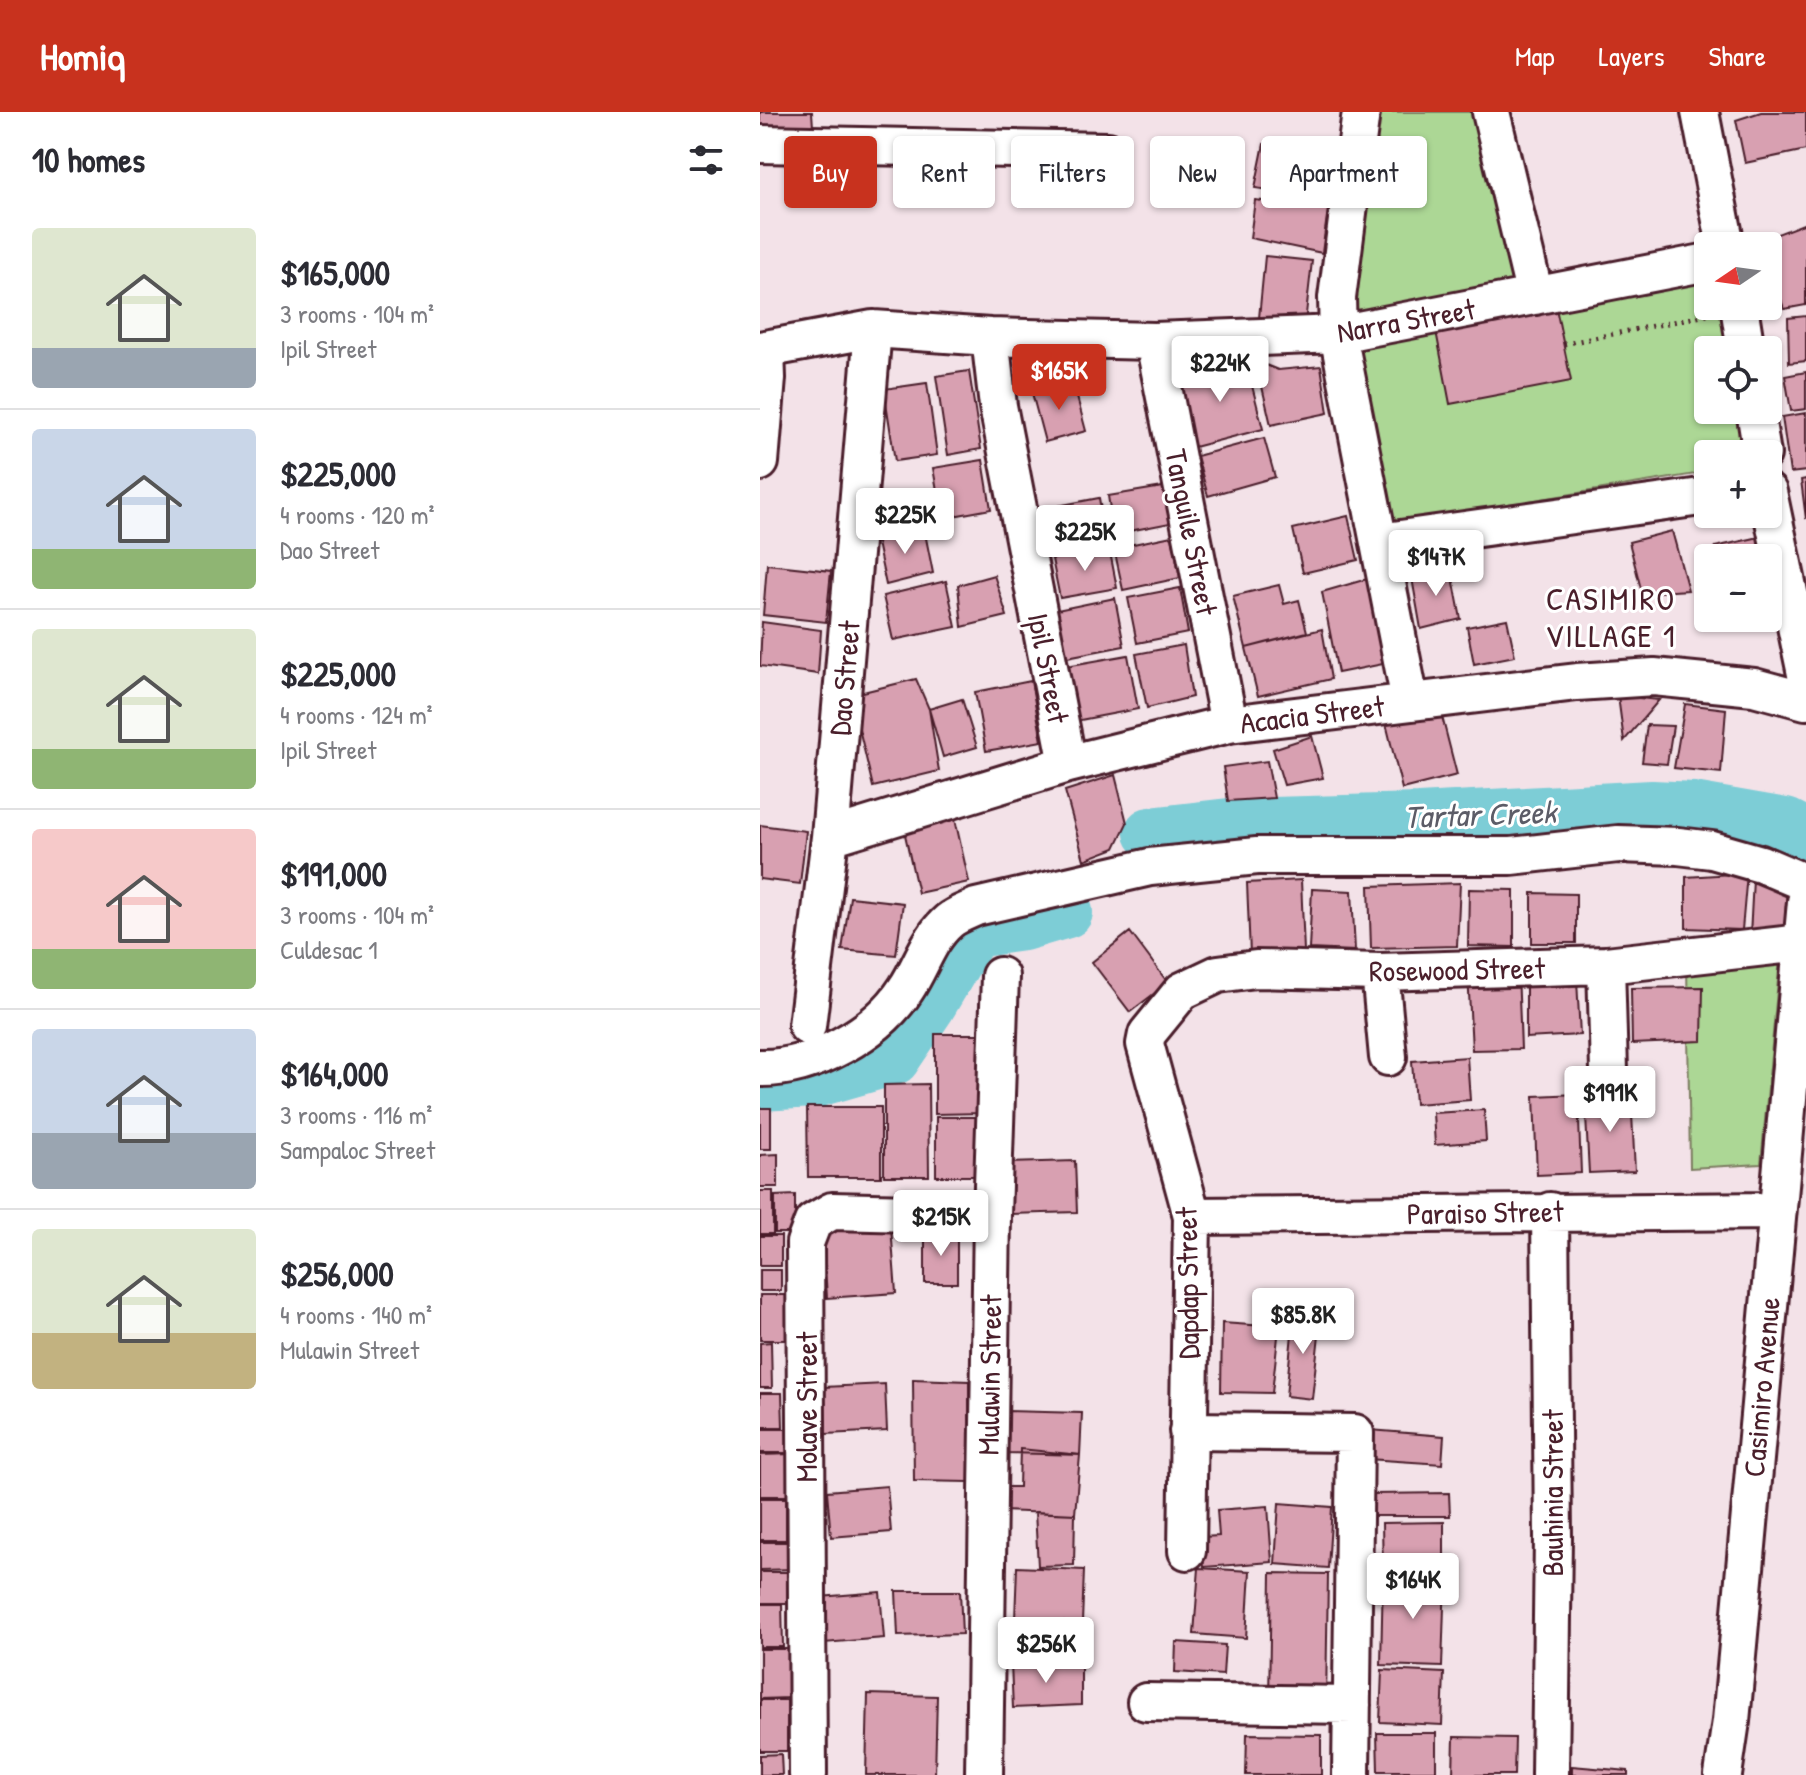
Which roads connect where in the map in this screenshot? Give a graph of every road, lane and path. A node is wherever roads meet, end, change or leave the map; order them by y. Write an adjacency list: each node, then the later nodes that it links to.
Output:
1 (1361, 112): 11 (street)
2 (1491, 112): 8 (street)
3 (1700, 112): 6 (street)
4 (760, 144): 5 (street)
5 (1011, 149)
6 (1723, 232)
7 (1694, 265): 8 (street, Narra Street)
8 (1535, 296): 11 (street, Narra Street)
9 (1694, 317): 14 (path)
10 (873, 329): 12 (street, Narra Street); 15 (street, Narra Street); 25 (street, Dao Street)
11 (1338, 334): 13 (street, Narra Street); 19 (street)
12 (990, 337): 13 (street, Narra Street); 24 (street, Ipil Street)
13 (1154, 341): 23 (street, Tanguile Street)
14 (1564, 344)
15 (763, 350): 16 (street)
16 (760, 462)
17 (1694, 498): 19 (street)
18 (1776, 528): 20 (street)
19 (1379, 542): 21 (street)
20 (1806, 674)
21 (1410, 701): 22 (street, Acacia Street); 23 (street, Acacia Street)
22 (1806, 701)
23 (1229, 724): 24 (street, Acacia Street)
24 (1068, 764): 25 (street, Acacia Street)
25 (830, 837): 32 (street, Dao Street)
26 (1806, 883): 35 (street)
27 (1806, 902): 28 (street, Casimiro Avenue)
28 (1801, 943): 29 (street, Rosewood Street); 37 (street, Casimiro Avenue)
29 (1606, 965): 30 (street, Rosewood Street); 36 (street)
30 (1380, 972): 33 (street, Rosewood Street); 34 (street)
31 (1000, 976): 39 (street, Mulawin Street)
32 (807, 1026)
33 (1145, 1044): 40 (street, Dapdap Street)
34 (1388, 1057)
35 (760, 1068)
36 (1609, 1071)
37 (1788, 1194): 38 (street, Paraiso Street); 49 (street, Casimiro Avenue)
38 (1550, 1211): 40 (street, Paraiso Street); 48 (street, Bauhinia Street)
39 (992, 1215): 45 (street, Molave Street); 46 (street, Mulawin Street)
40 (1192, 1216): 41 (street, Dapdap Street)
41 (1188, 1431): 42 (street, Dapdap Street); 44 (street)
42 (1187, 1551)
43 (1146, 1702): 44 (street)
44 (1352, 1705): 47 (street)
45 (808, 1775)
46 (984, 1775)
47 (1351, 1775)
48 (1550, 1775)
49 (1723, 1775)

